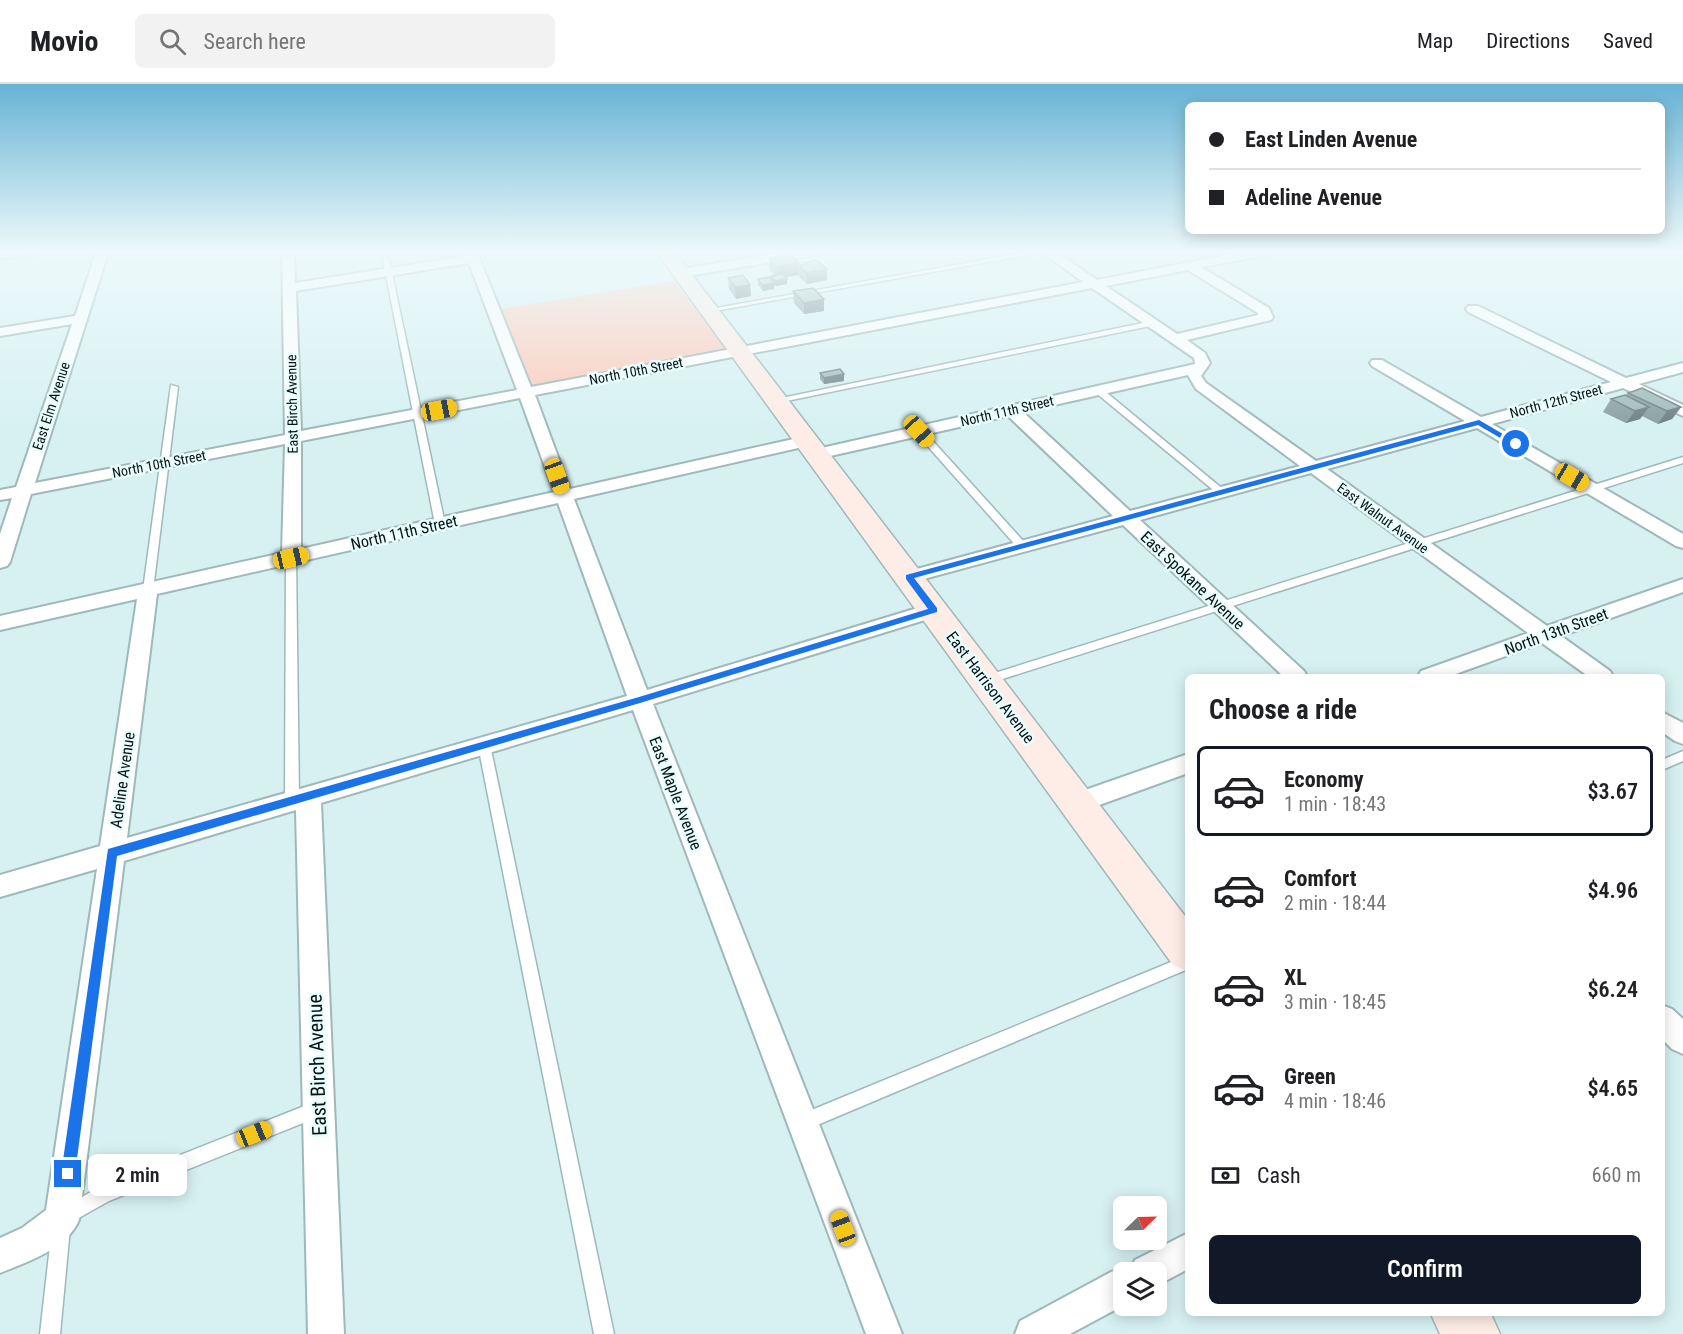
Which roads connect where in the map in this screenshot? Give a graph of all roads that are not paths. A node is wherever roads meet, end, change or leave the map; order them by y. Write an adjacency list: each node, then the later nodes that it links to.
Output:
1 (84, 308): 11 (street, East Elm Avenue)
2 (290, 308): 29 (street, East Birch Avenue)
3 (396, 308): 26 (lane)
4 (493, 308): 22 (street, East Maple Avenue)
5 (719, 308): 10 (lane)
6 (965, 308): 15 (street, North 10th Street)
7 (1130, 308): 12 (street, East Walnut Avenue)
8 (1260, 308): 14 (street)
9 (1473, 309): 19 (street)
10 (709, 310): 15 (street, East Harrison Avenue)
11 (80, 319): 13 (street); 35 (street, East Elm Avenue)
12 (1152, 323): 14 (street, East Walnut Avenue); 23 (lane)
13 (0, 332)
14 (1175, 339): 18 (street, East Walnut Avenue)
15 (740, 351): 22 (street, North 10th Street); 23 (street, East Harrison Avenue)
16 (1377, 363): 27 (street)
17 (1683, 367): 19 (street, North 12th Street)
18 (1197, 368): 21 (street, North 11th Street); 33 (street, East Walnut Avenue)
19 (1625, 383): 25 (street); 27 (street, North 12th Street)
20 (174, 387): 32 (lane)
21 (1098, 390): 24 (street, North 11th Street); 36 (lane)
22 (526, 393): 26 (street, North 10th Street); 38 (street, East Maple Avenue)
23 (777, 400): 30 (street, East Harrison Avenue)
24 (1011, 410): 28 (street, North 11th Street); 39 (street, East Spokane Avenue)
25 (1683, 411)
26 (417, 414): 29 (street, North 10th Street); 40 (lane)
27 (1479, 422): 33 (street, North 12th Street); 34 (street)
28 (919, 431): 30 (street, North 11th Street); 43 (lane)
29 (293, 438): 32 (street, North 10th Street); 44 (street, East Birch Avenue)
30 (812, 448): 38 (street, North 11th Street); 46 (street, East Harrison Avenue)
31 (1683, 460): 34 (lane)
32 (164, 463): 35 (street, North 10th Street); 48 (lane)
33 (1313, 467): 36 (street, North 12th Street); 42 (street, East Walnut Avenue)
34 (1591, 488): 41 (street); 42 (lane)
35 (24, 490): 37 (street, North 10th Street); 45 (street, East Elm Avenue)
36 (1221, 492): 39 (street, North 12th Street)
37 (0, 495)
38 (564, 496): 40 (street, North 11th Street); 57 (street, East Maple Avenue)
39 (1126, 518): 43 (street, North 12th Street); 49 (street, East Spokane Avenue)
40 (440, 524): 44 (street, North 11th Street)
41 (1683, 542)
42 (1419, 544): 49 (lane); 52 (street, East Walnut Avenue)
43 (1022, 546): 46 (street, North 12th Street)
44 (291, 558): 48 (street, North 11th Street); 64 (lane)
45 (0, 562)
46 (909, 577): 50 (street, East Harrison Avenue)
47 (1683, 585): 52 (street, North 13th Street)
48 (148, 590): 51 (street, North 11th Street); 66 (street, Adeline Avenue)
49 (1220, 605): 53 (street, East Spokane Avenue); 56 (lane)
50 (933, 610): 56 (street, East Harrison Avenue); 57 (street)
51 (0, 623)
52 (1544, 635): 54 (street, North 13th Street); 55 (street, East Walnut Avenue)
53 (1294, 674)
54 (1435, 674)
55 (1599, 674)
56 (986, 680): 65 (street, East Harrison Avenue)
57 (640, 700): 60 (street); 71 (street, East Maple Avenue)
58 (1665, 722): 59 (street)
59 (1683, 735)
60 (484, 745): 64 (street); 80 (lane)
61 (1683, 756): 63 (lane)
62 (1185, 764): 65 (street)
63 (1665, 764)
64 (300, 798): 66 (street); 70 (street, East Birch Avenue)
65 (1077, 803): 68 (street, East Harrison Avenue)
66 (112, 853): 67 (street); 72 (street, Adeline Avenue)
67 (0, 886)
68 (1185, 948)
69 (1185, 963): 71 (lane)
70 (318, 1108): 72 (lane); 79 (street, East Birch Avenue)
71 (803, 1122): 81 (street, East Maple Avenue)
72 (62, 1220): 74 (street); 78 (lane)
73 (1185, 1252): 75 (street)
74 (0, 1256)
75 (1166, 1262)
76 (1113, 1291): 82 (street)
77 (1459, 1316): 83 (street)
78 (50, 1334)
79 (326, 1334)
80 (604, 1334)
81 (884, 1334)
82 (1033, 1334)
83 (1473, 1334)

